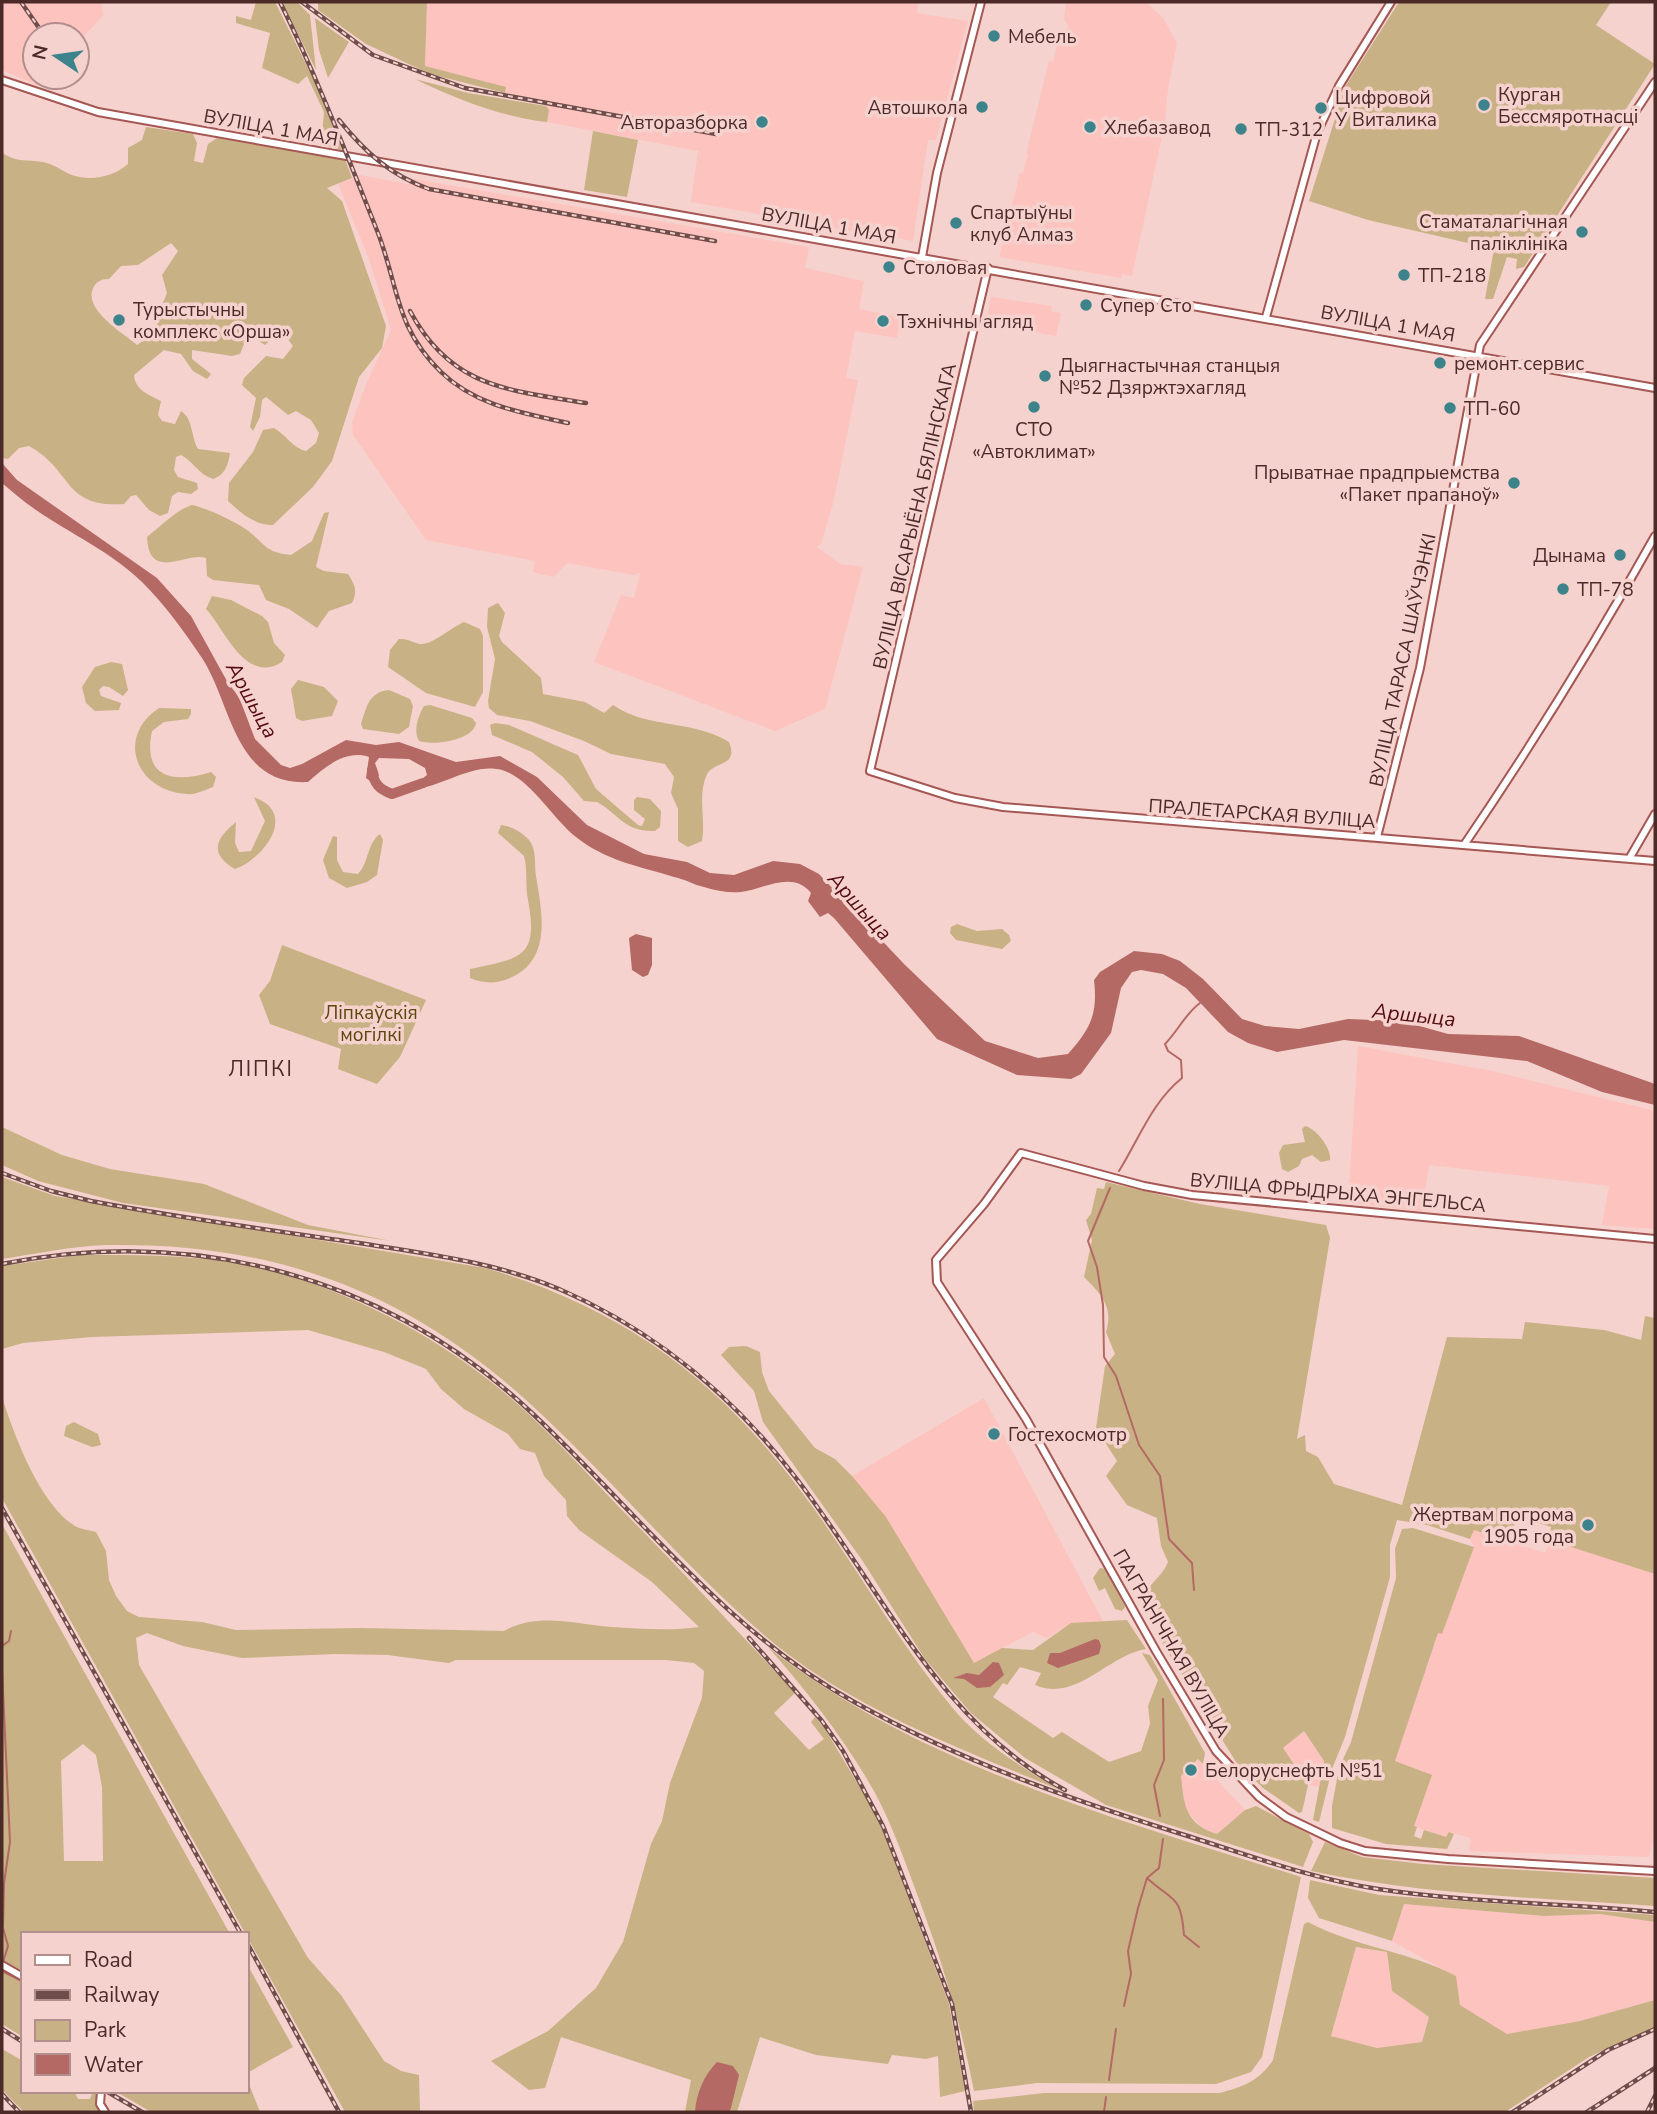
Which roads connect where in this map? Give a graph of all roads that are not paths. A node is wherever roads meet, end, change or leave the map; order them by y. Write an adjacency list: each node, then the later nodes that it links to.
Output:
1 (981, 2): 5 (street)
2 (1391, 2): 7 (street)
3 (2, 80): 5 (street, ВУЛІЦА 1 МАЯ)
4 (1655, 82): 8 (street, ВУЛІЦА ТАРАСА ШАЎЧЭНКІ)
5 (922, 257): 6 (street, ВУЛІЦА 1 МАЯ)
6 (988, 268): 7 (street, ВУЛІЦА 1 МАЯ); 11 (street, ВУЛІЦА ВІСАРЫЁНА БЯЛІНСКАГА)
7 (1266, 317): 8 (street, ВУЛІЦА 1 МАЯ)
8 (1477, 355): 9 (street, ВУЛІЦА 1 МАЯ); 13 (street, ВУЛІЦА ТАРАСА ШАЎЧЭНКІ)
9 (1655, 388)
10 (1655, 536): 14 (street)
11 (870, 771): 13 (street, ПРАЛЕТАРСКАЯ ВУЛІЦА)
12 (1655, 814): 15 (street)
13 (1377, 837): 14 (street, ПРАЛЕТАРСКАЯ ВУЛІЦА)
14 (1464, 845): 15 (street, ПРАЛЕТАРСКАЯ ВУЛІЦА)
15 (1629, 859): 16 (street, ПРАЛЕТАРСКАЯ ВУЛІЦА)
16 (1655, 861)
17 (1021, 1153): 18 (street, ВУЛІЦА ФРЫДРЫХА ЭНГЕЛЬСА); 19 (street, ПАГРАНІЧНАЯ ВУЛІЦА)
18 (1655, 1239)
19 (1655, 1871)
20 (2, 1965): 21 (street)
21 (21, 1976)
22 (101, 2093): 23 (street)
23 (105, 2112)

